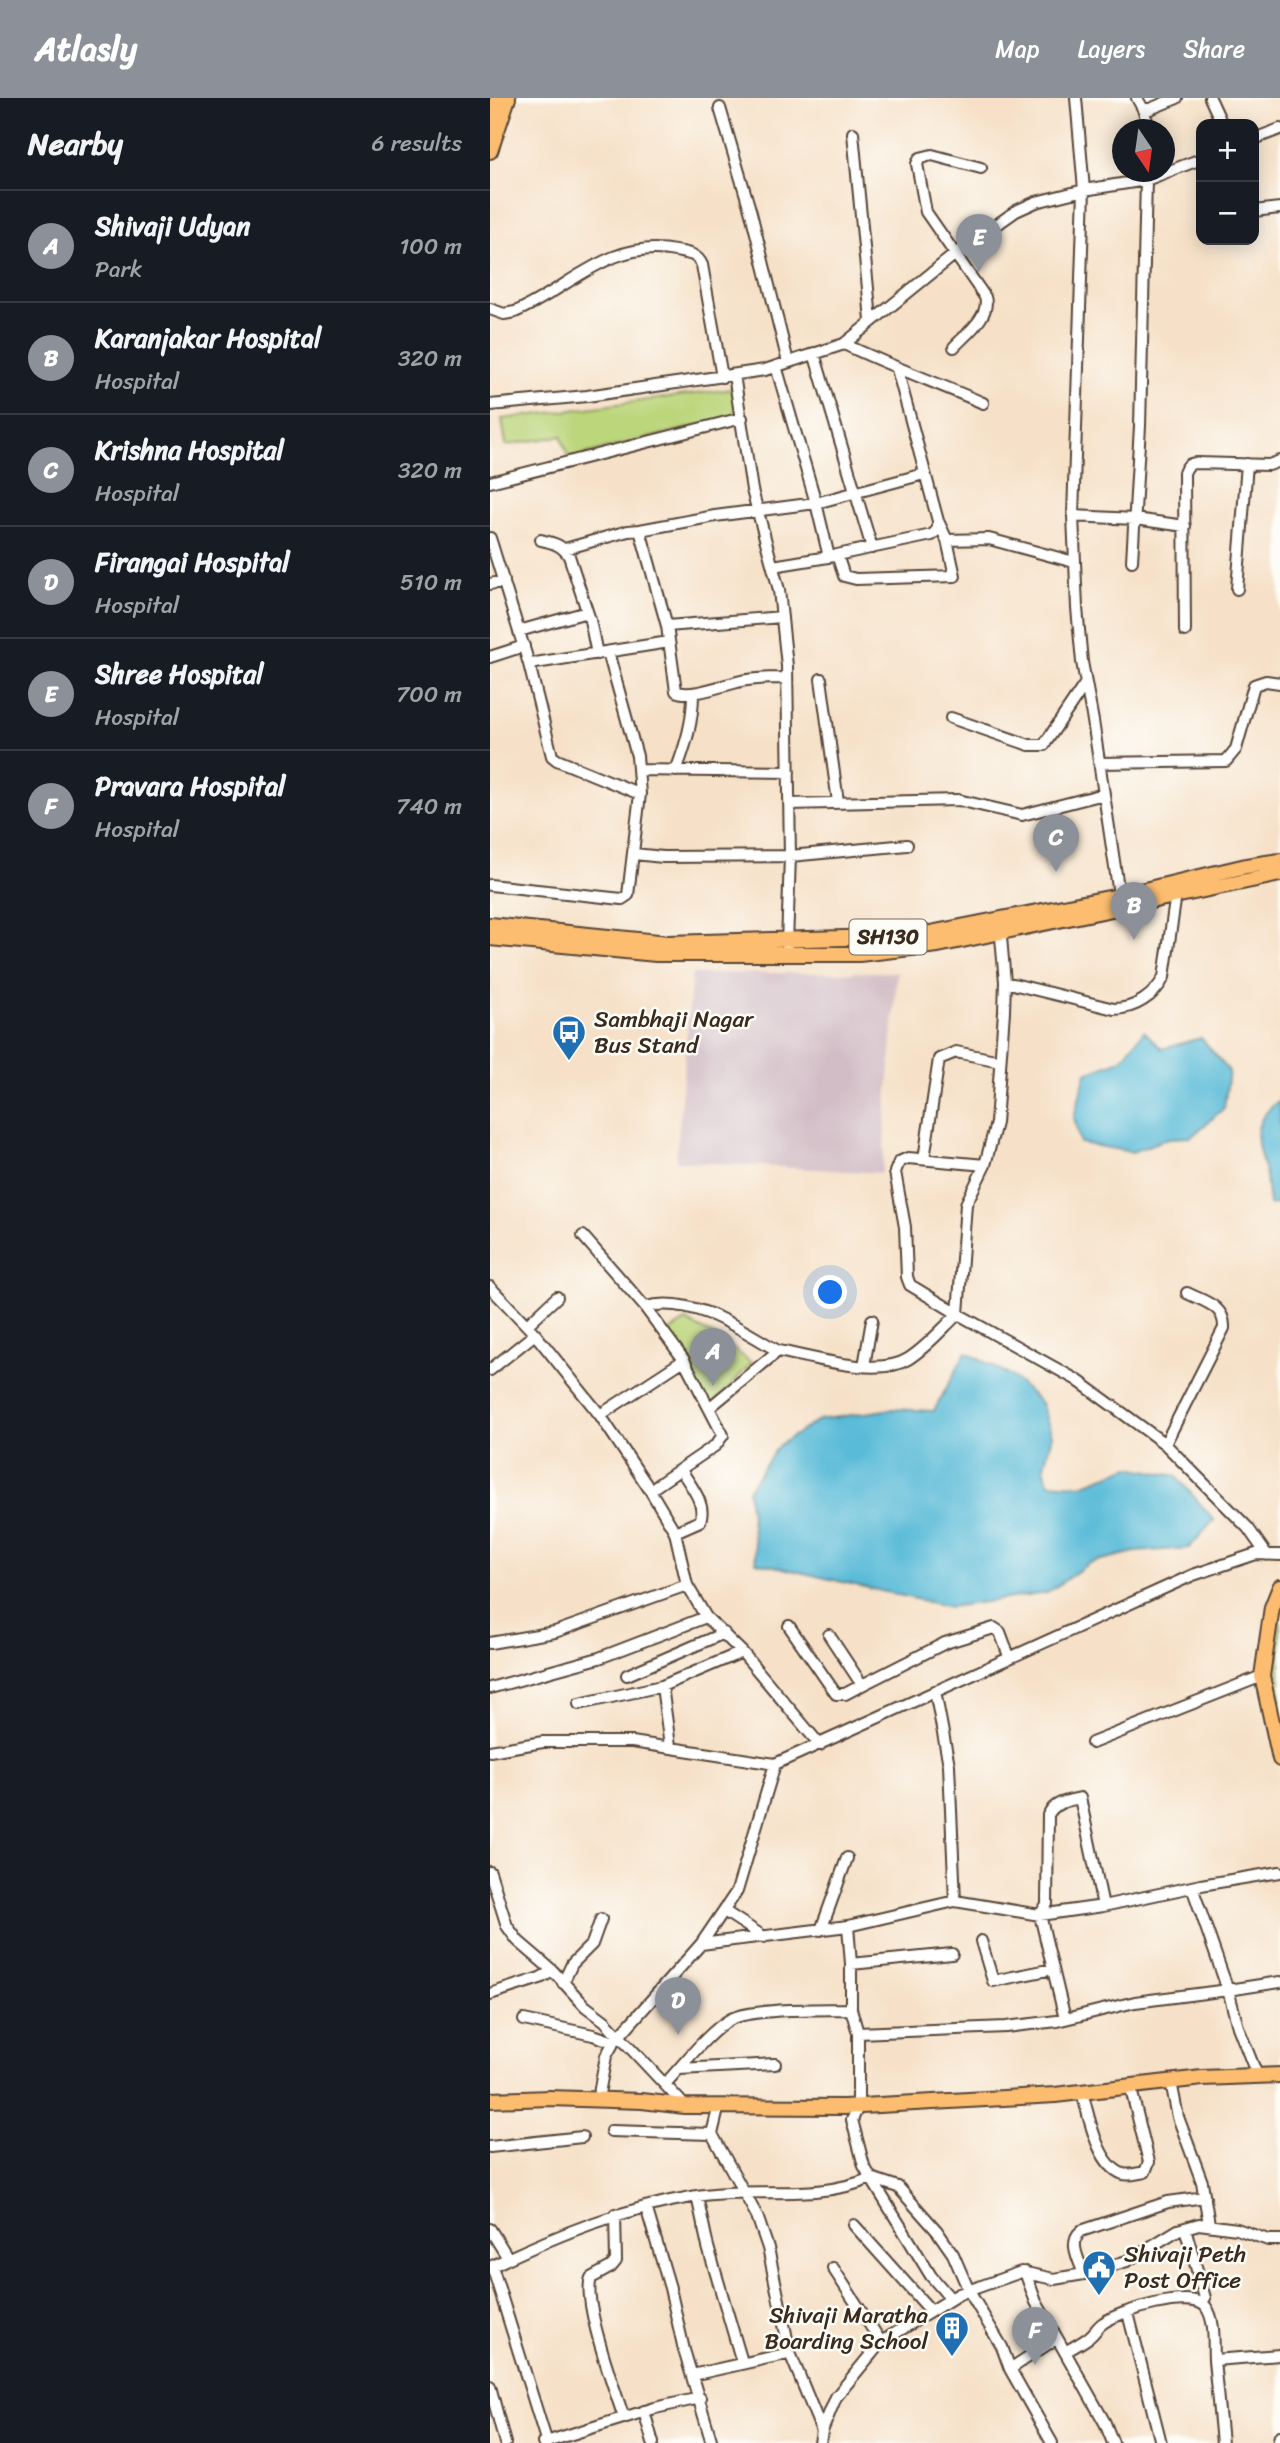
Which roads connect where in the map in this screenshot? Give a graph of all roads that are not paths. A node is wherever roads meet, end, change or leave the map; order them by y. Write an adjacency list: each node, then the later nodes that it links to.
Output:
1 (498, 98): 11 (main road)
2 (508, 98): 15 (main road)
3 (1076, 98): 21 (street)
4 (1137, 98): 8 (street)
5 (1177, 98): 8 (street)
6 (1210, 98): 10 (street)
7 (720, 108): 30 (street)
8 (1143, 109): 9 (street)
9 (1146, 119)
10 (1220, 119)
11 (490, 122)
12 (1280, 129): 14 (street)
13 (853, 133): 26 (street)
14 (1259, 137)
15 (490, 152)
16 (1196, 161): 18 (street)
17 (981, 168): 24 (street)
18 (1175, 168)
19 (1134, 182): 21 (street)
20 (1146, 182): 45 (street)
21 (1084, 190): 24 (street); 44 (street)
22 (1280, 208): 23 (street)
23 (1259, 210)
24 (954, 255): 26 (street); 28 (street)
25 (490, 309): 33 (street)
26 (871, 320): 27 (street)
27 (844, 344): 29 (street); 32 (street)
28 (954, 347)
29 (814, 353): 30 (street); 41 (street)
30 (788, 362): 31 (street)
31 (776, 366): 33 (street); 42 (street)
32 (897, 369): 34 (street); 39 (street)
33 (728, 376): 35 (street); 36 (street)
34 (984, 403)
35 (490, 405)
36 (742, 418): 40 (street); 43 (street)
37 (1280, 461): 38 (street)
38 (1247, 464): 47 (street); 60 (street)
39 (924, 474): 41 (street); 46 (street)
40 (490, 482)
41 (856, 492): 42 (street); 52 (street)
42 (816, 503): 43 (street); 54 (street)
43 (757, 510): 48 (street); 57 (street)
44 (1073, 516): 45 (street); 56 (street)
45 (1135, 519): 47 (street); 55 (street)
46 (938, 521): 51 (street); 52 (street)
47 (1185, 526): 65 (street)
48 (640, 530): 53 (street); 63 (street)
49 (490, 538): 58 (street)
50 (541, 540): 53 (street)
51 (947, 540): 54 (street); 56 (street)
52 (872, 548): 54 (street)
53 (565, 549): 61 (street)
54 (833, 556): 57 (street)
55 (1132, 561)
56 (1074, 562): 74 (street)
57 (773, 566): 62 (street)
58 (504, 582): 59 (street); 64 (street)
59 (490, 584)
60 (1237, 589)
61 (587, 612): 64 (street); 68 (street)
62 (782, 617): 63 (street); 71 (street)
63 (667, 626): 66 (street)
64 (519, 631): 67 (street)
65 (1185, 631)
66 (669, 642): 68 (street); 75 (street)
67 (524, 646): 69 (street); 70 (street)
68 (602, 653): 70 (street); 78 (street)
69 (490, 657)
70 (529, 664): 81 (street)
71 (787, 678): 75 (street); 80 (street)
72 (821, 679): 83 (street)
73 (1280, 683): 77 (street)
74 (1085, 684): 76 (street); 77 (street)
75 (693, 693): 79 (street)
76 (951, 718)
77 (1099, 763): 82 (street)
78 (638, 771): 79 (street); 81 (street)
79 (676, 771): 80 (street)
80 (789, 772): 84 (street)
81 (640, 794): 86 (street)
82 (1104, 794): 83 (street); 92 (street)
83 (838, 802): 84 (street)
84 (789, 804): 87 (street)
85 (906, 845): 87 (street)
86 (634, 854): 87 (street); 90 (street)
87 (790, 856): 96 (street)
88 (1280, 861): 92 (main road, SH130)
89 (1280, 874): 91 (main road)
90 (490, 886)
91 (1176, 894): 92 (main road); 97 (street)
92 (1120, 902): 94 (main road, SH130); 94 (main road, SH130)
93 (490, 925): 96 (main road, SH130)
94 (1000, 926): 96 (main road, SH130); 97 (street)
95 (490, 938): 96 (main road, SH130)
96 (787, 949)
97 (1005, 982): 98 (street)
98 (1000, 1061): 99 (street); 100 (street)
99 (924, 1159): 100 (street); 106 (street)
100 (985, 1165): 106 (street)
101 (583, 1236): 105 (street)
102 (490, 1287): 108 (street)
103 (1187, 1293): 116 (street)
104 (557, 1297): 108 (street)
105 (645, 1307): 110 (street); 111 (street)
106 (958, 1314): 112 (street); 116 (street)
107 (872, 1320): 112 (street)
108 (527, 1325): 109 (street)
109 (535, 1334): 113 (street); 115 (street)
110 (778, 1351): 112 (street); 114 (street)
111 (684, 1360): 114 (street); 115 (street)
112 (864, 1366)
113 (490, 1370)
114 (709, 1408): 117 (street)
115 (600, 1415): 118 (street)
116 (1165, 1444): 120 (street)
117 (681, 1470): 118 (street); 119 (street)
118 (650, 1490): 119 (street)
119 (675, 1532): 122 (street)
120 (1267, 1555): 121 (street); 130 (street)
121 (1280, 1555)
122 (687, 1585): 124 (street); 128 (street)
123 (1280, 1587): 132 (main road)
124 (706, 1617): 126 (street); 135 (street)
125 (789, 1626): 133 (street)
126 (724, 1633): 129 (street); 131 (street)
127 (829, 1635): 133 (street)
128 (490, 1643)
129 (742, 1651): 134 (street); 139 (street)
130 (1009, 1656): 133 (street); 136 (street)
131 (627, 1675)
132 (1262, 1676): 138 (street); 142 (main road)
133 (862, 1685)
134 (662, 1686): 137 (street); 140 (street)
135 (490, 1688)
136 (935, 1690): 139 (street); 148 (street)
137 (579, 1704)
138 (1092, 1743)
139 (820, 1745): 143 (street)
140 (670, 1746): 141 (street); 143 (street)
141 (490, 1751)
142 (1280, 1759)
143 (775, 1764): 150 (street)
144 (848, 1858): 154 (street)
145 (490, 1872): 161 (street)
146 (1280, 1872): 147 (street)
147 (1192, 1886): 149 (street); 164 (street)
148 (955, 1901): 151 (street); 153 (street)
149 (1103, 1906): 151 (street); 151 (street)
150 (724, 1911): 155 (street); 157 (street)
151 (1040, 1915): 160 (street)
152 (601, 1919): 163 (street)
153 (848, 1926): 154 (street); 159 (street)
154 (821, 1930): 155 (street)
155 (764, 1937): 157 (street)
156 (981, 1941): 160 (street)
157 (701, 1944): 170 (street)
158 (952, 1954): 159 (street)
159 (851, 1965): 166 (street)
160 (1053, 1969): 167 (street)
161 (553, 1971): 163 (street); 165 (street)
162 (1280, 1982): 164 (street)
163 (564, 1983): 170 (street)
164 (1228, 1990): 167 (street); 173 (street)
165 (490, 1994)
166 (851, 2009): 169 (street); 172 (street)
167 (1065, 2019): 169 (street)
168 (524, 2020): 170 (street)
169 (858, 2033): 183 (street)
170 (616, 2040): 176 (street); 179 (street)
171 (775, 2064): 172 (street)
172 (679, 2069): 176 (street)
173 (1257, 2075): 174 (main road); 175 (main road)
174 (1280, 2075)
175 (1171, 2082): 177 (main road); 191 (street)
176 (665, 2084): 182 (street)
177 (1130, 2085): 178 (main road); 178 (street)
178 (1082, 2092): 183 (main road)
179 (598, 2099): 180 (main road); 182 (main road)
180 (490, 2100)
181 (719, 2105): 182 (main road); 183 (main road); 185 (street)
182 (685, 2106)
183 (858, 2107): 188 (street)
184 (611, 2131): 185 (street)
185 (712, 2134): 189 (street)
186 (582, 2137): 187 (street)
187 (490, 2147)
188 (872, 2178): 189 (street); 204 (street); 205 (street)
189 (743, 2191): 190 (street); 212 (street)
190 (697, 2196): 192 (street); 215 (street)
191 (1205, 2197): 194 (street); 203 (street)
192 (646, 2207): 193 (street); 217 (street)
193 (615, 2214): 199 (street); 221 (street)
194 (1209, 2224): 196 (street); 198 (street)
195 (854, 2225): 207 (street)
196 (1185, 2228): 203 (street); 206 (street)
197 (490, 2229): 199 (street)
198 (1280, 2240)
199 (508, 2258): 200 (street)
200 (491, 2267): 227 (street)
201 (833, 2268): 210 (street)
202 (1025, 2272): 203 (street); 204 (street); 209 (street)
203 (1084, 2274)
204 (969, 2291): 205 (street); 216 (street)
205 (950, 2298): 207 (street)
206 (1205, 2298)
207 (930, 2311): 210 (street)
208 (1128, 2313): 211 (street); 214 (street); 232 (street)
209 (1057, 2338): 211 (street); 216 (street)
210 (881, 2342): 224 (street)
211 (1065, 2352): 231 (street)
212 (790, 2353): 215 (street); 224 (street)
213 (1280, 2355): 214 (street)
214 (1214, 2360): 233 (street)
215 (742, 2362): 217 (street)
216 (1010, 2369): 225 (street)
217 (692, 2375): 219 (street)
218 (490, 2386): 226 (street)
219 (700, 2398): 220 (street); 230 (street)
220 (644, 2411): 221 (street); 229 (street)
221 (624, 2418): 222 (street)
222 (583, 2430): 227 (street); 228 (street)
223 (1280, 2435): 234 (street)
224 (821, 2437)
225 (1047, 2442)
226 (505, 2443)
227 (545, 2443)
228 (588, 2443)
229 (653, 2443)
230 (712, 2443)
231 (1113, 2443)
232 (1161, 2443)
233 (1222, 2443)
234 (1278, 2443)

